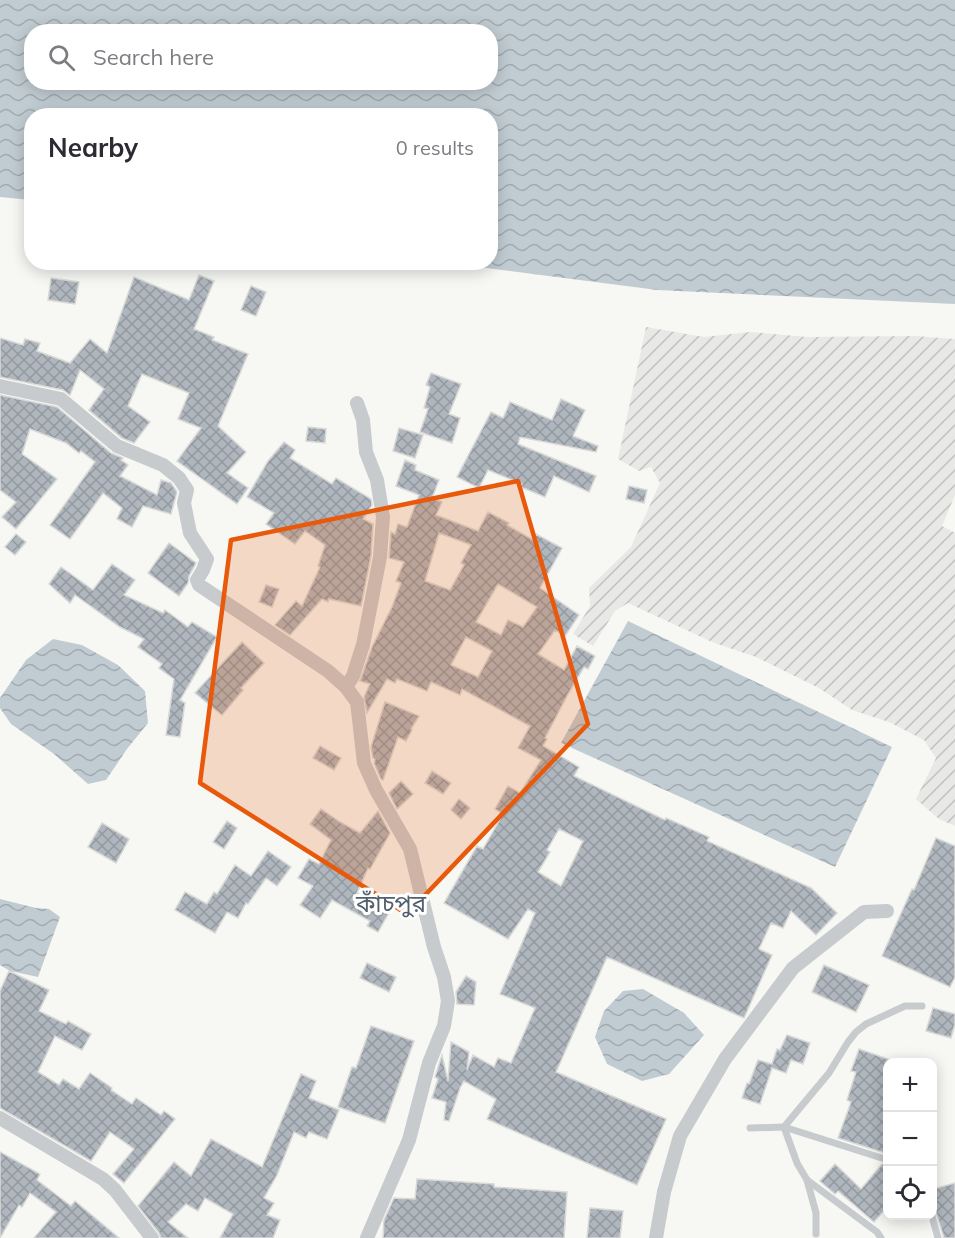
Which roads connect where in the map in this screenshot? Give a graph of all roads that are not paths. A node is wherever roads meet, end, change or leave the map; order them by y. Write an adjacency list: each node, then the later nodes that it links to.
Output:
1 (0, 386): 3 (street)
2 (357, 403): 3 (street)
3 (346, 687): 14 (street)
4 (887, 911): 15 (street)
5 (922, 1006): 7 (lane)
6 (0, 1118): 13 (street)
7 (784, 1126): 8 (lane); 9 (lane); 10 (lane)
8 (750, 1128)
9 (883, 1158)
10 (807, 1180): 12 (lane); 16 (lane)
11 (933, 1220): 17 (lane)
12 (816, 1234)
13 (152, 1238)
14 (367, 1238)
15 (656, 1238)
16 (881, 1238)
17 (938, 1238)

